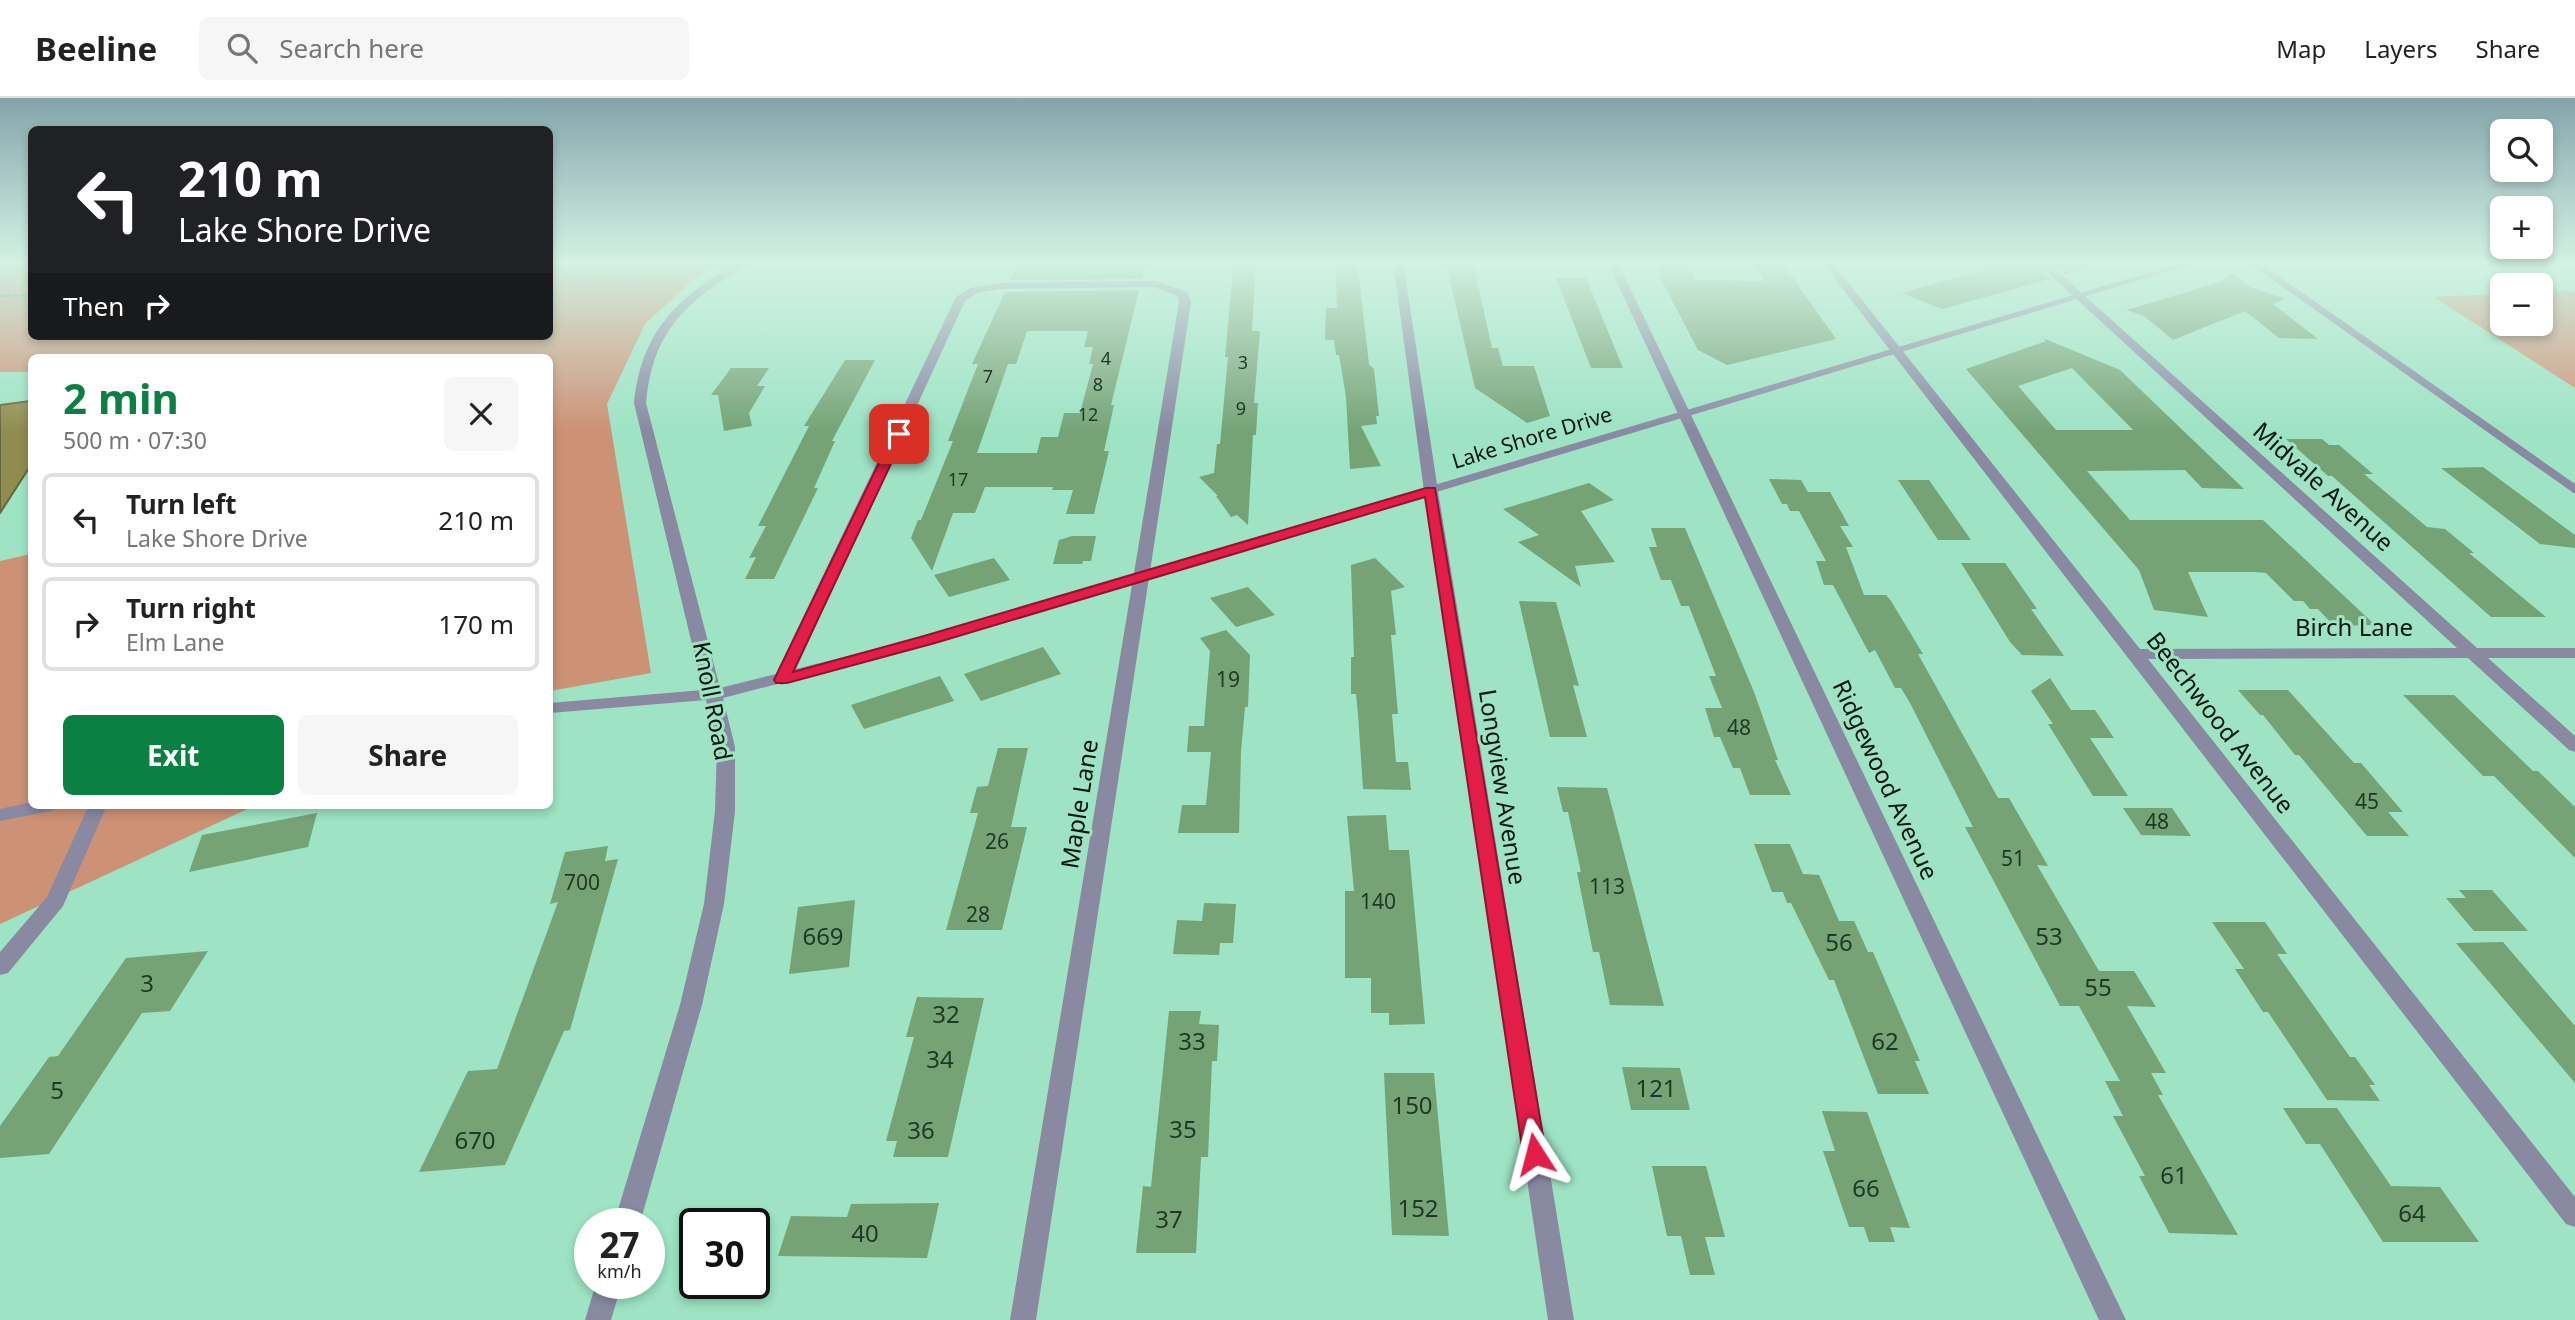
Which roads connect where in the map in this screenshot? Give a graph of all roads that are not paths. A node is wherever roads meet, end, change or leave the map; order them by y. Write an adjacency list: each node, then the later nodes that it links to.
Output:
1 (671, 318): 19 (street, Knoll Road)
2 (951, 318): 18 (street, Maple Lane)
3 (1182, 318): 14 (street, Maple Lane)
4 (1406, 318): 13 (street, Longview Avenue)
5 (1639, 318): 11 (street, Ridgewood Avenue)
6 (1871, 318): 10 (street, Beechwood Avenue)
7 (2004, 318): 10 (street, Lake Shore Drive)
8 (2103, 318): 15 (street, Midvale Avenue)
9 (2332, 318): 12 (street)
10 (1896, 350): 11 (street, Lake Shore Drive); 17 (street, Beechwood Avenue)
11 (1685, 413): 13 (street, Lake Shore Drive); 32 (street, Ridgewood Avenue)
12 (2575, 490)
13 (1431, 491): 14 (street, Lake Shore Drive); 31 (street, Longview Avenue)
14 (1141, 577): 18 (street, Lake Shore Drive); 30 (street, Maple Lane)
15 (2472, 653): 16 (street, Birch Lane); 17 (street, Birch Lane); 21 (street, Midvale Avenue)
16 (2575, 653)
17 (2134, 654): 27 (street, Beechwood Avenue)
18 (782, 680): 19 (street, Lake Shore Drive)
19 (714, 695): 20 (street, Lake Shore Drive); 26 (street, Knoll Road)
20 (553, 708)
21 (2575, 746)
22 (31, 809): 24 (street)
23 (96, 809): 25 (street)
24 (0, 815)
25 (0, 967)
26 (631, 1208)
27 (2575, 1216)
28 (604, 1299): 29 (street)
29 (598, 1320)
30 (1023, 1320)
31 (1561, 1320)
32 (2113, 1320)

